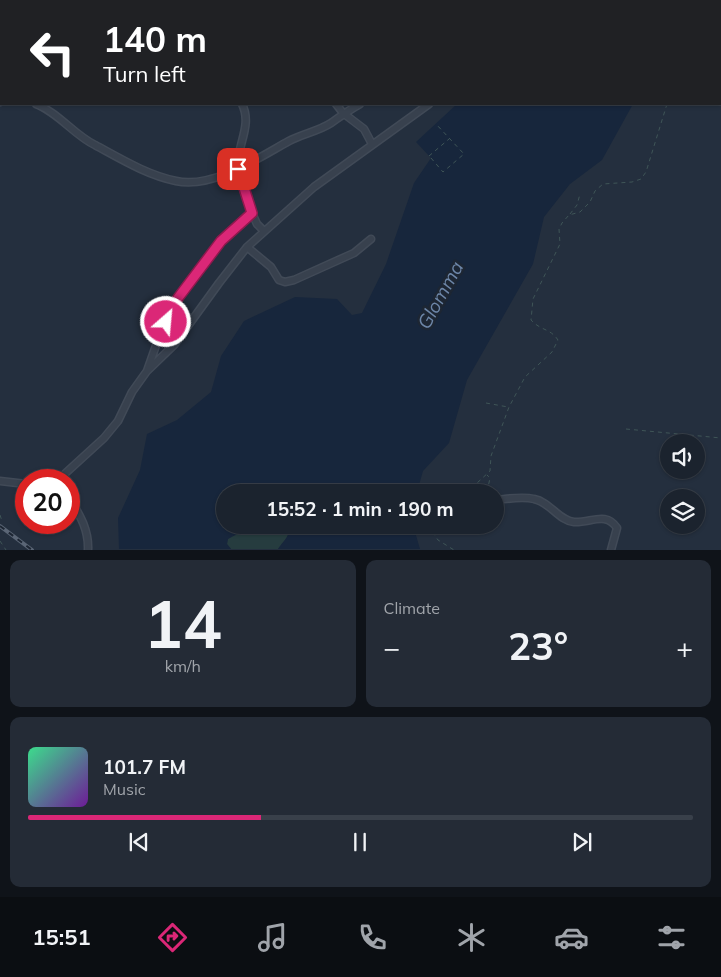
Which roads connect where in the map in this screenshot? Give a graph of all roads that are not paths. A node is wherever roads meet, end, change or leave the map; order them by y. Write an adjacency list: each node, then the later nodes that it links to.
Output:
1 (38, 105): 8 (street)
2 (242, 105): 8 (street)
3 (337, 105): 6 (street)
4 (358, 105): 6 (street)
5 (427, 105): 7 (street)
6 (343, 113): 7 (street); 8 (street)
7 (372, 144): 10 (street)
8 (238, 169): 9 (street)
9 (252, 213): 10 (street); 13 (street)
10 (264, 231): 12 (street)
11 (371, 239): 12 (street)
12 (247, 247): 13 (street)
13 (147, 371): 14 (street)
14 (70, 469)
15 (0, 481): 16 (street)
16 (15, 483)
17 (504, 500): 20 (street)
18 (80, 517): 19 (street)
19 (88, 550)
20 (611, 550)

